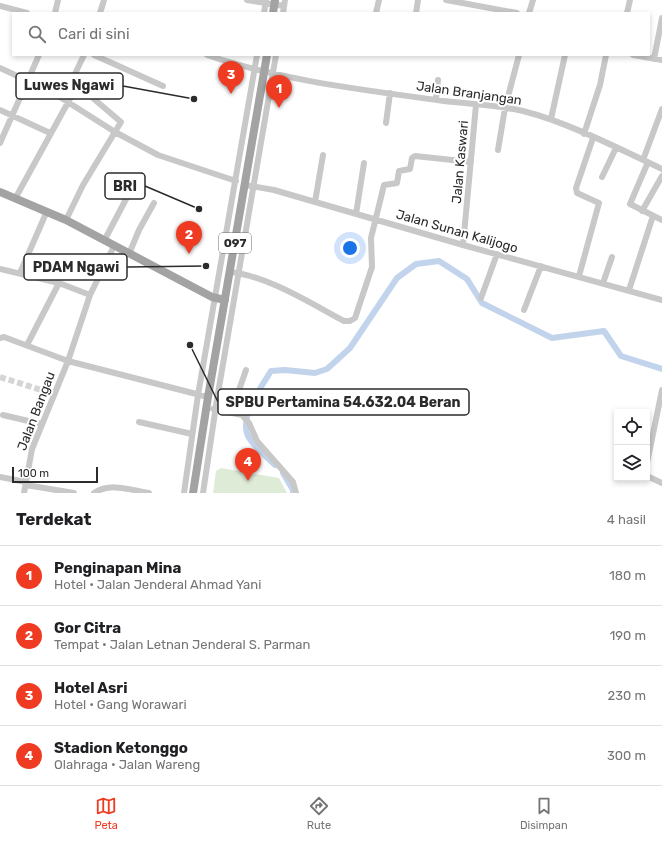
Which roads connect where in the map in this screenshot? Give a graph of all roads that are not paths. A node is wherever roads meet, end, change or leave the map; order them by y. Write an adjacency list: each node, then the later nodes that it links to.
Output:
1 (58, 0): 14 (street)
2 (104, 0): 15 (street)
3 (247, 0): 9 (street)
4 (379, 0): 17 (street)
5 (418, 0): 18 (street)
6 (446, 0): 19 (street)
7 (533, 0): 20 (street)
8 (630, 0): 21 (street)
9 (265, 1): 11 (street); 16 (street)
10 (0, 6): 13 (street)
11 (274, 6): 12 (street)
12 (284, 6)
13 (23, 12)
14 (55, 12)
15 (100, 12)
16 (264, 12)
17 (376, 12)
18 (416, 12)
19 (512, 12)
20 (529, 12)
21 (627, 12)
22 (662, 18): 34 (street)
23 (39, 56): 41 (street)
24 (84, 56): 42 (street)
25 (96, 56): 43 (street)
26 (210, 56): 37 (street, Jalan Branjangan)
27 (257, 56): 37 (street)
28 (267, 56): 38 (main road, 097)
29 (276, 56): 39 (street)
30 (519, 56): 48 (street)
31 (565, 56): 52 (street)
32 (606, 56): 58 (street)
33 (638, 56): 34 (street)
34 (654, 59): 35 (street)
35 (662, 60)
36 (0, 68): 41 (street)
37 (255, 70): 38 (street, Jalan Branjangan); 54 (street)
38 (264, 72): 39 (street, Jalan Branjangan); 55 (main road, 097)
39 (274, 74): 44 (street, Jalan Branjangan); 73 (street)
40 (438, 80): 45 (street)
41 (28, 81): 46 (street); 51 (street)
42 (77, 86): 46 (street); 56 (street)
43 (163, 86)
44 (390, 93): 45 (street, Jalan Branjangan); 53 (street)
45 (436, 99): 47 (street, Jalan Branjangan)
46 (68, 101): 56 (street); 57 (street)
47 (476, 105): 48 (street, Jalan Branjangan); 65 (street, Jalan Kaswari)
48 (505, 108): 52 (street, Jalan Branjangan); 62 (street)
49 (662, 108): 64 (street)
50 (0, 110): 51 (street)
51 (12, 116): 57 (street); 60 (street)
52 (551, 119): 58 (street, Jalan Branjangan)
53 (386, 123)
54 (245, 130): 55 (main road); 70 (street)
55 (254, 131): 72 (main road, 097)
56 (115, 132): 70 (street); 82 (street)
57 (50, 133): 75 (street)
58 (584, 134): 59 (street, Jalan Branjangan)
59 (593, 138): 61 (street, Jalan Branjangan); 96 (street)
60 (0, 143)
61 (616, 148): 64 (street, Jalan Branjangan); 69 (street)
62 (498, 150)
63 (323, 155): 76 (street)
64 (646, 161): 67 (street, Jalan Branjangan); 79 (street)
65 (471, 162): 83 (street); 86 (street, Jalan Kaswari)
66 (364, 163): 80 (street)
67 (662, 169)
68 (662, 176): 79 (street)
69 (602, 178)
70 (236, 181): 101 (street)
71 (134, 184): 85 (street)
72 (245, 185): 73 (street, Jalan Sunan Kalijogo); 93 (main road, 097)
73 (254, 187): 76 (street, Jalan Sunan Kalijogo); 95 (street)
74 (0, 192): 75 (main road)
75 (16, 197): 78 (main road)
76 (315, 202): 80 (street, Jalan Sunan Kalijogo)
77 (154, 203): 88 (street)
78 (47, 211): 82 (main road); 94 (street)
79 (642, 211): 81 (street)
80 (356, 214): 83 (street, Jalan Sunan Kalijogo)
81 (654, 216): 84 (street); 99 (street)
82 (66, 220): 85 (main road)
83 (375, 220): 86 (street, Jalan Sunan Kalijogo); 95 (street)
84 (662, 220)
85 (104, 241): 87 (main road)
86 (463, 245): 89 (street, Jalan Sunan Kalijogo)
87 (114, 246): 88 (main road); 100 (street, Jalan Bangau)
88 (129, 254): 101 (main road)
89 (497, 254): 91 (street, Jalan Sunan Kalijogo); 102 (street)
90 (612, 257): 98 (street)
91 (540, 266): 96 (street, Jalan Sunan Kalijogo); 105 (street)
92 (0, 269): 94 (street)
93 (230, 272): 95 (street); 103 (main road, 097)
94 (20, 273): 97 (street)
95 (240, 273): 114 (street)
96 (579, 276): 98 (street, Jalan Sunan Kalijogo)
97 (59, 282): 100 (street); 107 (street)
98 (603, 283): 99 (street, Jalan Sunan Kalijogo)
99 (629, 290): 104 (street, Jalan Sunan Kalijogo)
100 (90, 295): 108 (street, Jalan Bangau)
101 (216, 298): 103 (main road); 111 (street)
102 (481, 298)
103 (226, 300): 112 (main road, 097)
104 (662, 300)
105 (524, 310)
106 (0, 338): 107 (street)
107 (27, 345): 108 (street)
108 (68, 361): 111 (street); 118 (street, Jalan Bangau)
109 (246, 370): 115 (street)
110 (662, 390): 120 (street)
111 (198, 395): 112 (street); 119 (street)
112 (208, 396): 113 (main road, 097)
113 (206, 408): 114 (street); 130 (main road, 097)
114 (215, 410): 115 (street); 131 (street)
115 (230, 413): 132 (street)
116 (3, 415): 118 (street)
117 (139, 422): 119 (street)
118 (41, 424): 123 (street, Jalan Bangau)
119 (192, 434): 129 (street)
120 (650, 448)
121 (0, 477): 123 (street)
122 (650, 478): 124 (street)
123 (26, 484): 125 (street, Jalan Bangau); 126 (street)
124 (662, 484)
125 (24, 493)
126 (74, 493)
127 (94, 493): 128 (street)
128 (149, 493)
129 (184, 493)
130 (193, 493)
131 (203, 493)
132 (296, 493)

